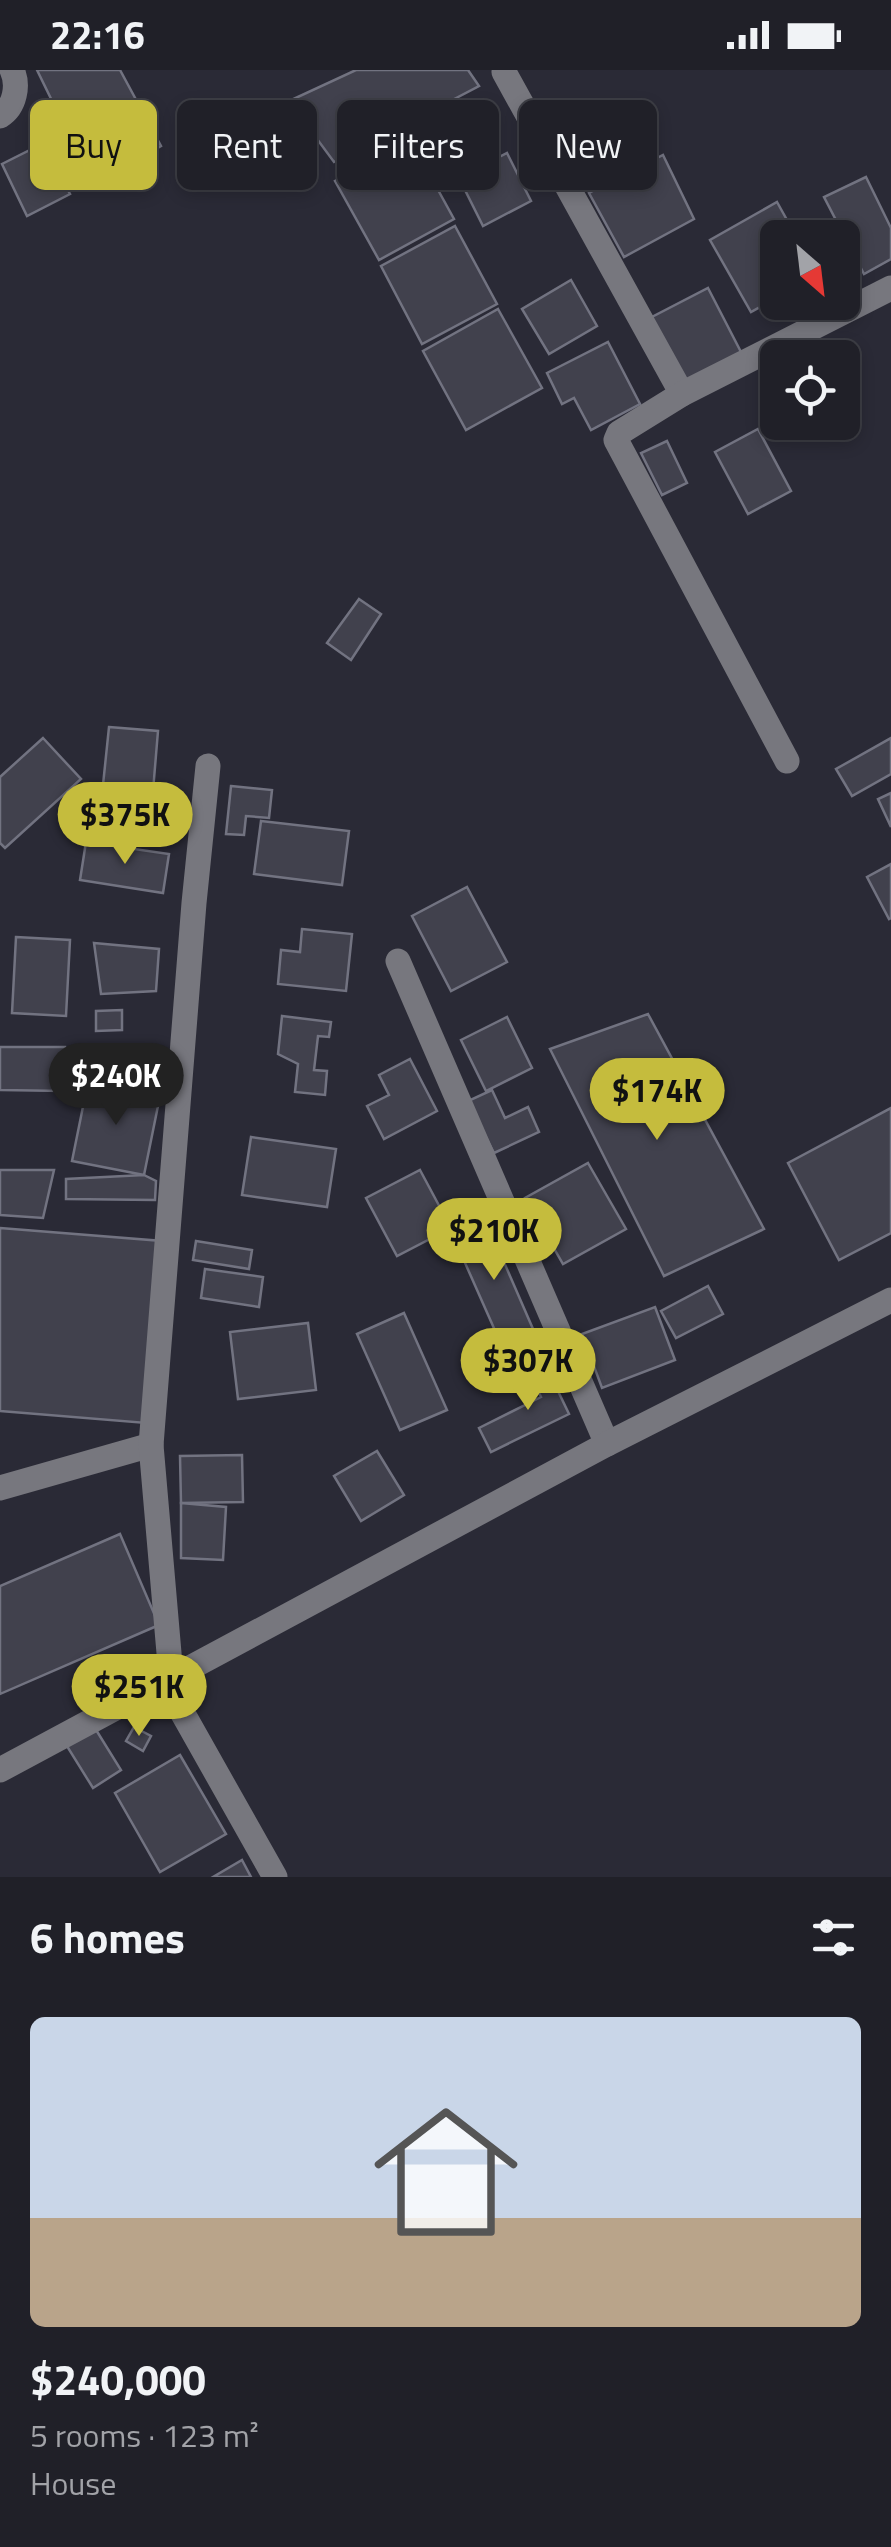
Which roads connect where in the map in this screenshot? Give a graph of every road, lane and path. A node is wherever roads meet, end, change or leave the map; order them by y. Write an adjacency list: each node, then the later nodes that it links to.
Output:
1 (12, 70): 3 (street)
2 (504, 72): 5 (street)
3 (0, 116)
4 (891, 288): 5 (street)
5 (682, 394): 6 (street)
6 (786, 761)
7 (208, 766): 10 (street)
8 (398, 960): 11 (street)
9 (891, 1300): 11 (street)
10 (151, 1444): 12 (street); 13 (street)
11 (607, 1444): 13 (street)
12 (0, 1488)
13 (168, 1678): 14 (street); 15 (street)
14 (0, 1770)
15 (275, 1877)

